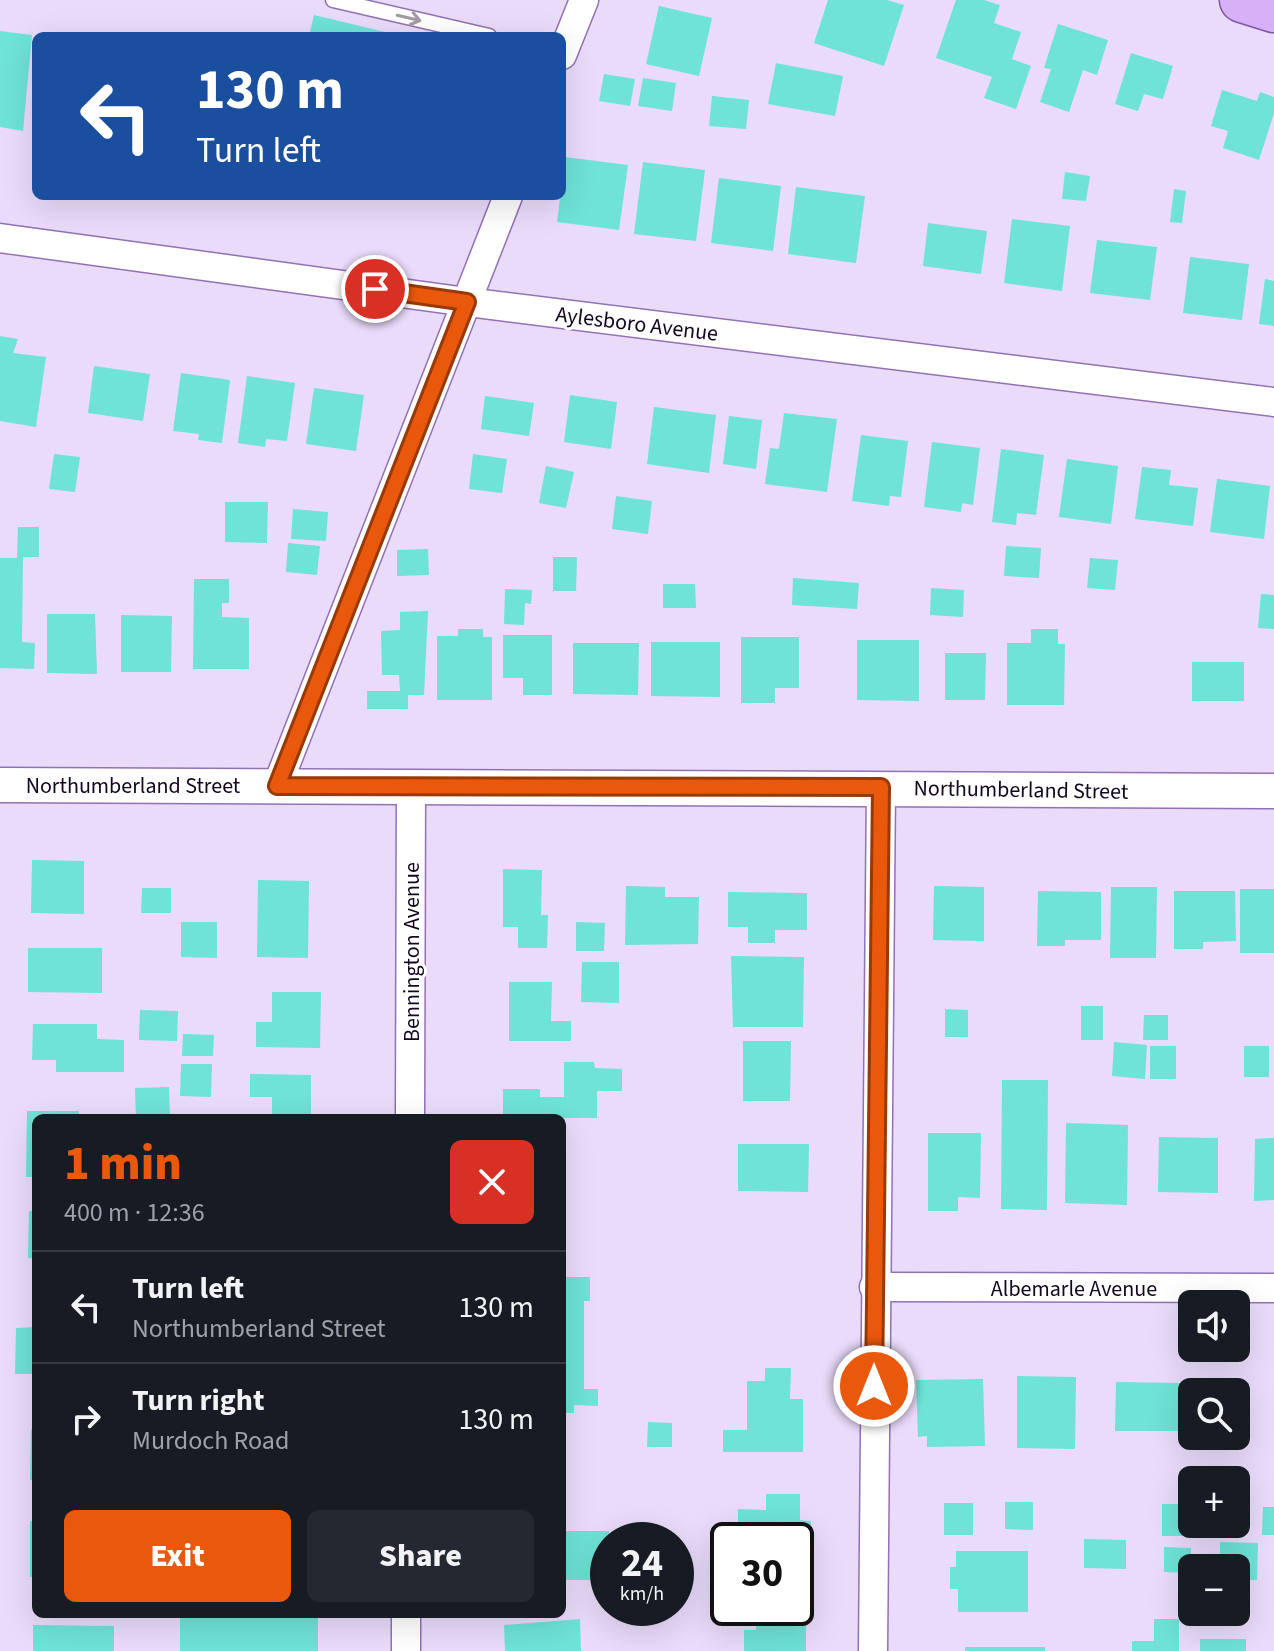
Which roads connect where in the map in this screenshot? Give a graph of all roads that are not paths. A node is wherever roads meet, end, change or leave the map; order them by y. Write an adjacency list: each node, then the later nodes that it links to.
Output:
1 (333, 0): 5 (lane, one-way to 5)
2 (584, 0): 6 (street)
3 (1242, 0): 4 (main road)
4 (1274, 10)
5 (472, 32)
6 (566, 44)
7 (506, 200): 9 (street)
8 (0, 238): 9 (street, Aylesboro Avenue)
9 (467, 302): 10 (street, Aylesboro Avenue); 12 (street)
10 (1274, 402)
11 (0, 785): 12 (street, Northumberland Street)
12 (277, 786): 13 (street, Northumberland Street)
13 (411, 786): 14 (street, Northumberland Street); 16 (street, Bennington Avenue)
14 (881, 787): 15 (street, Northumberland Street); 17 (street)
15 (1274, 791)
16 (410, 1114)
17 (874, 1287): 18 (street, Albemarle Avenue); 21 (street)
18 (1274, 1288)
19 (406, 1618): 20 (street)
20 (406, 1651)
21 (873, 1651)

